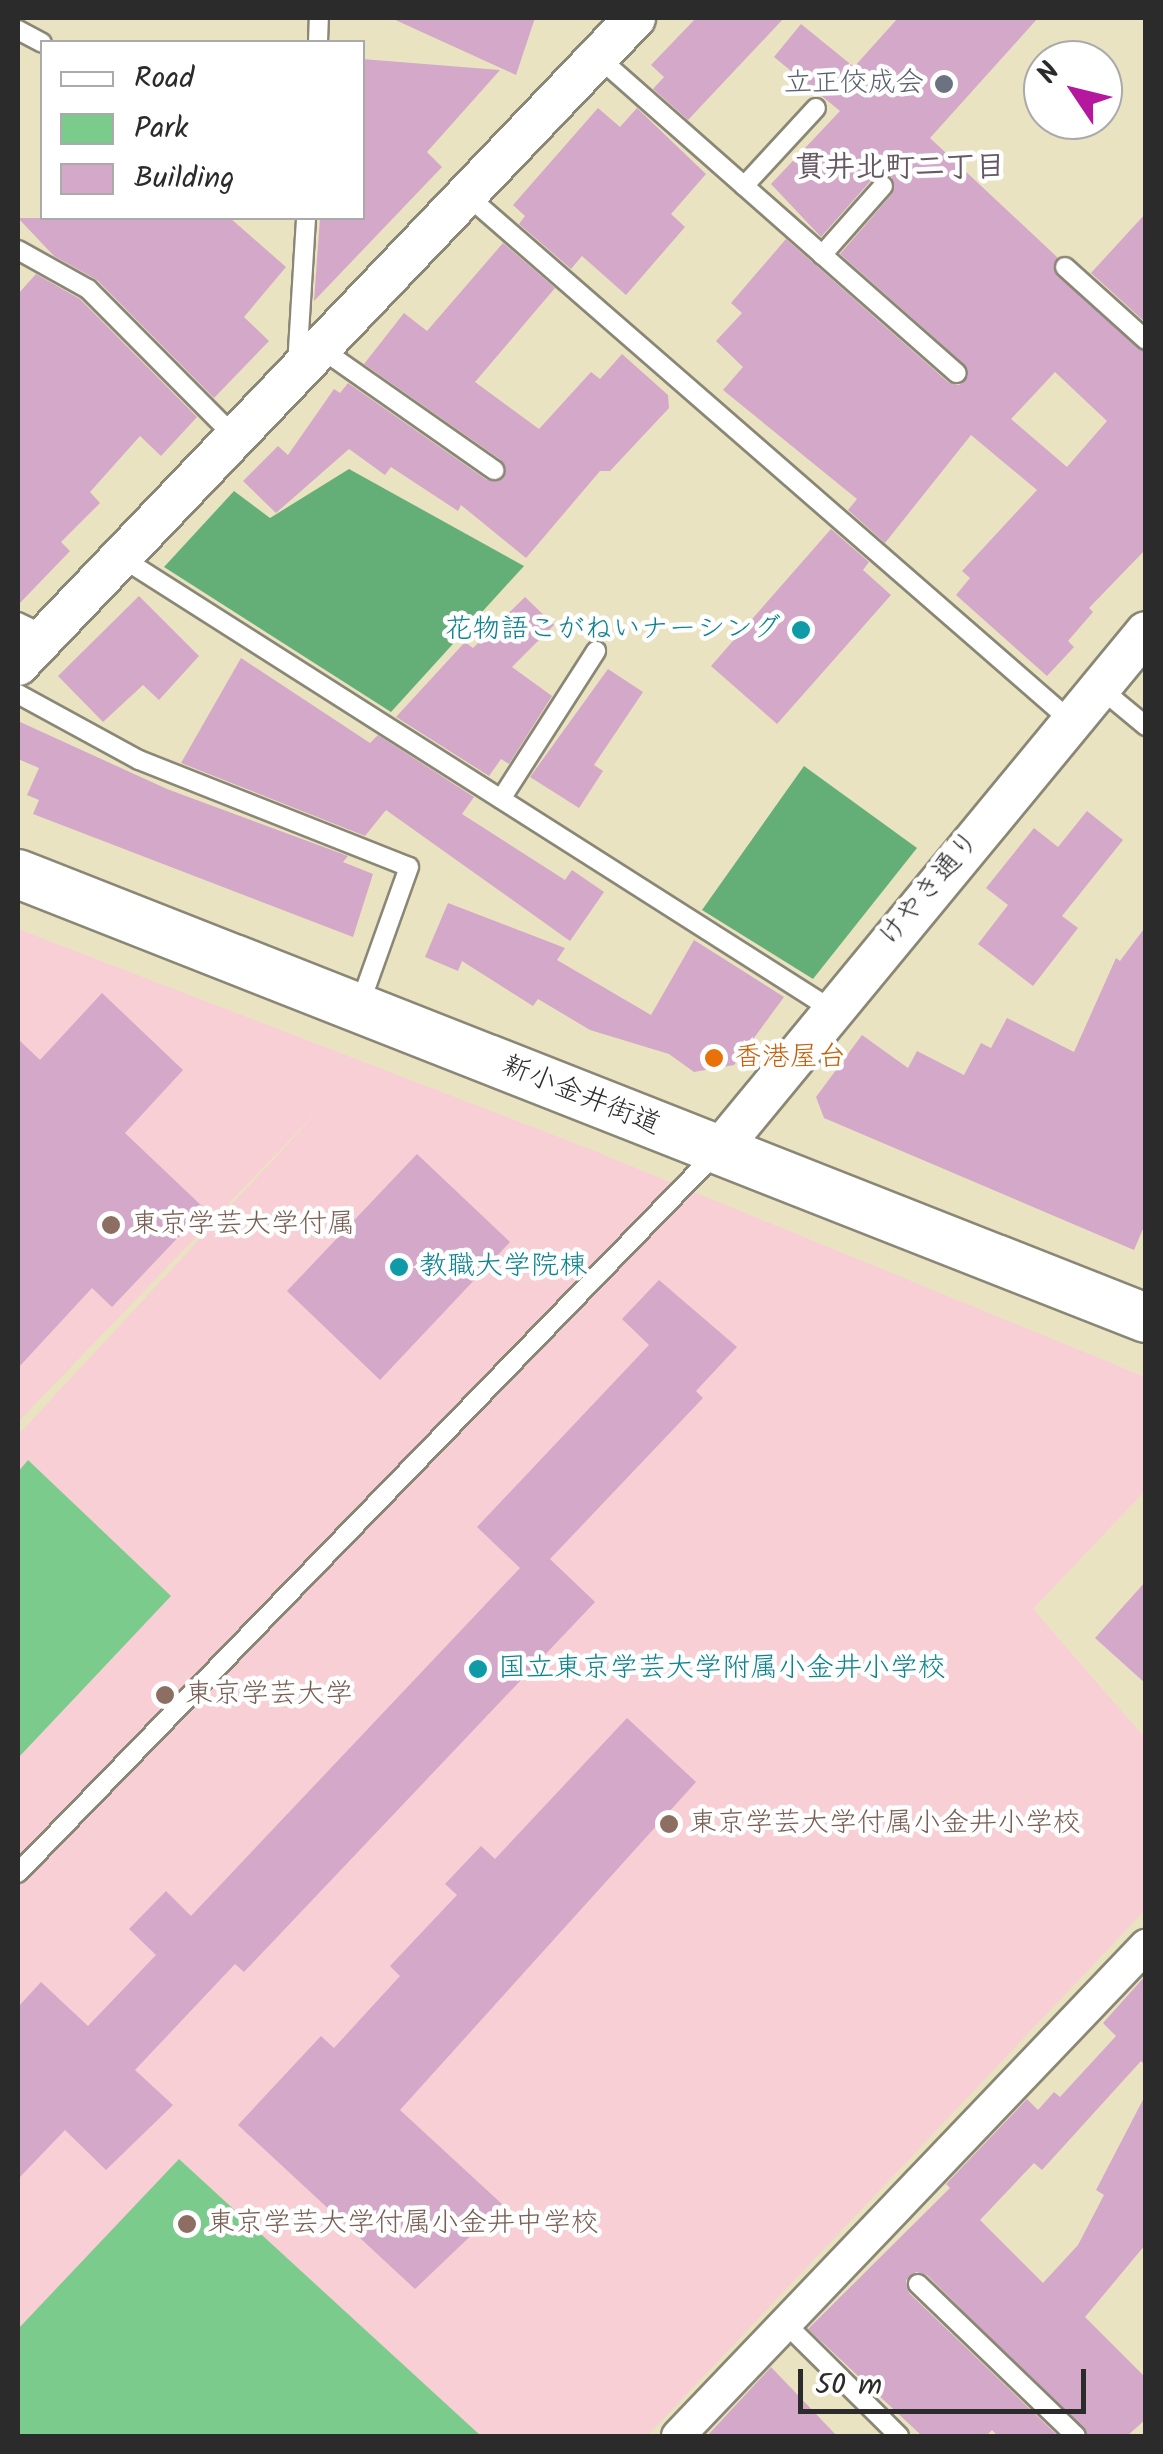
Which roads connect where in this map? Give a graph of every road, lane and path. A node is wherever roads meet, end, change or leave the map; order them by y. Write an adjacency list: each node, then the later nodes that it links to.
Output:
1 (635, 18): 2 (street)
2 (598, 57): 4 (lane); 6 (street)
3 (816, 108): 4 (lane)
4 (744, 186): 9 (lane)
5 (883, 186): 9 (lane)
6 (469, 197): 12 (street); 23 (lane)
7 (306, 220): 12 (lane)
8 (18, 250): 14 (lane)
9 (822, 255): 13 (lane)
10 (1065, 267): 11 (lane)
11 (1146, 340)
12 (308, 359): 14 (street); 15 (lane)
13 (956, 373)
14 (236, 437): 16 (street)
15 (494, 470)
16 (122, 558): 17 (street); 25 (lane)
17 (32, 628): 20 (street)
18 (1146, 632): 21 (street, けやき通り)
19 (596, 651): 25 (lane)
20 (18, 665)
21 (1100, 687): 23 (street, けやき通り); 24 (lane)
22 (18, 694): 27 (lane)
23 (1071, 721): 28 (street, けやき通り)
24 (1146, 726)
25 (501, 798): 28 (lane)
26 (18, 874): 27 (main road, 新小金井街道)
27 (360, 1006): 29 (main road, 新小金井街道)
28 (831, 1008): 29 (street, けやき通り)
29 (719, 1150): 30 (main road, 新小金井街道); 31 (lane)
30 (1146, 1318)
31 (18, 1872)
32 (1146, 1946): 34 (street)
33 (918, 2284): 37 (lane)
34 (786, 2324): 35 (street); 36 (lane)
35 (678, 2436)
36 (898, 2436)
37 (1076, 2436)

